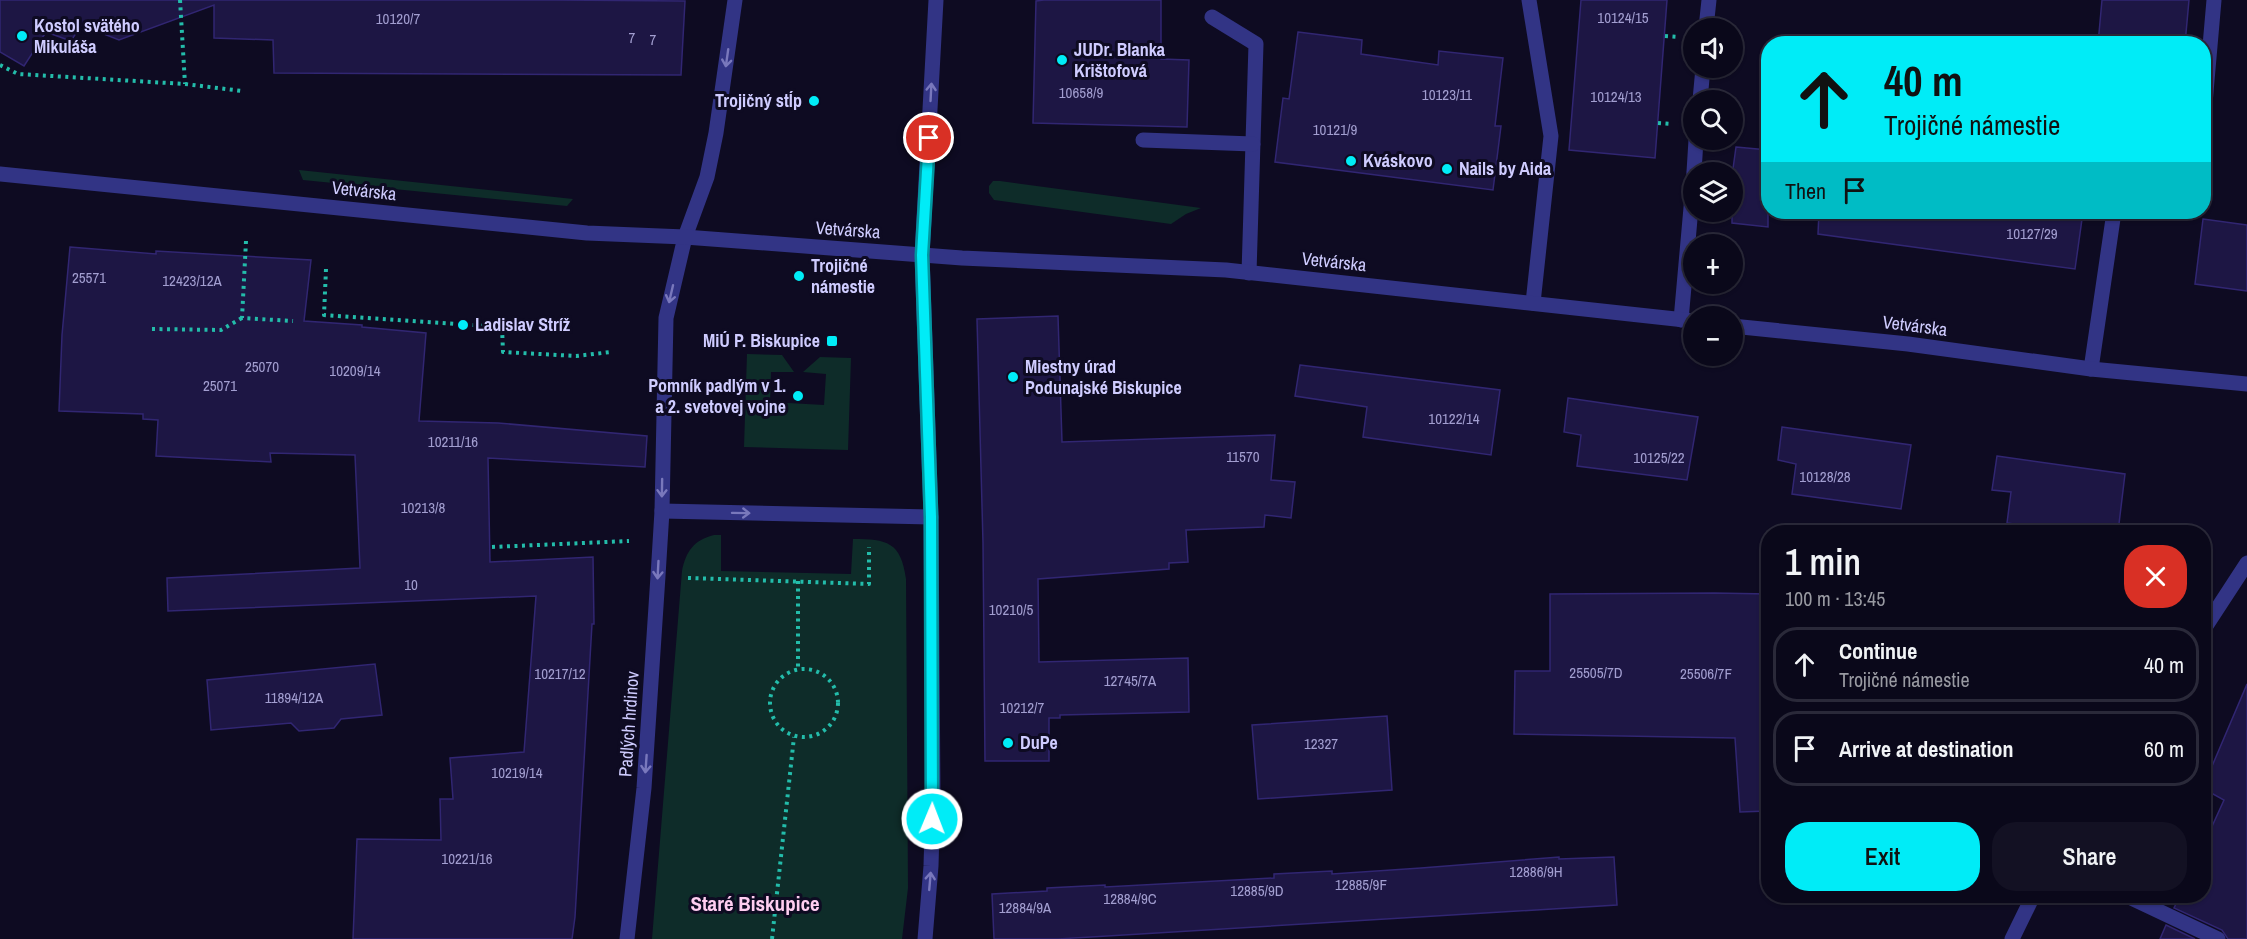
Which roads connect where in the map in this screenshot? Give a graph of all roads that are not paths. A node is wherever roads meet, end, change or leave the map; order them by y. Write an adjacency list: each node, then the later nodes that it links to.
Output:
1 (735, 0): 14 (street, one-way to 14)
2 (936, 0): 15 (street, one-way to 2)
3 (1529, 0): 17 (street)
4 (1709, 0): 7 (street)
5 (2214, 0): 8 (street)
6 (1212, 17): 10 (street)
7 (1707, 18)
8 (2211, 36)
9 (1143, 140): 10 (street)
10 (1253, 144): 16 (street)
11 (0, 174): 14 (street, Vetvárska)
12 (2113, 219): 21 (street)
13 (1692, 222): 18 (street)
14 (684, 237): 15 (street, Vetvárska); 23 (street, one-way to 23)
15 (922, 255): 16 (street, Vetvárska); 24 (street)
16 (1249, 273): 17 (street, Vetvárska)
17 (1533, 303): 19 (street, Vetvárska)
18 (1688, 306)
19 (1683, 321)
20 (1743, 327): 21 (street, Vetvárska)
21 (2091, 369): 22 (street, Vetvárska)
22 (2247, 384)
23 (662, 511): 24 (street, one-way to 24); 29 (street, Padlých hrdinov, one-way to 29)
24 (931, 517): 30 (street, one-way to 24)
25 (2247, 563): 26 (street)
26 (2211, 618)
27 (2030, 903): 31 (street)
28 (2142, 903): 32 (street)
29 (627, 939)
30 (925, 939)
31 (2012, 939)
32 (2218, 939)

